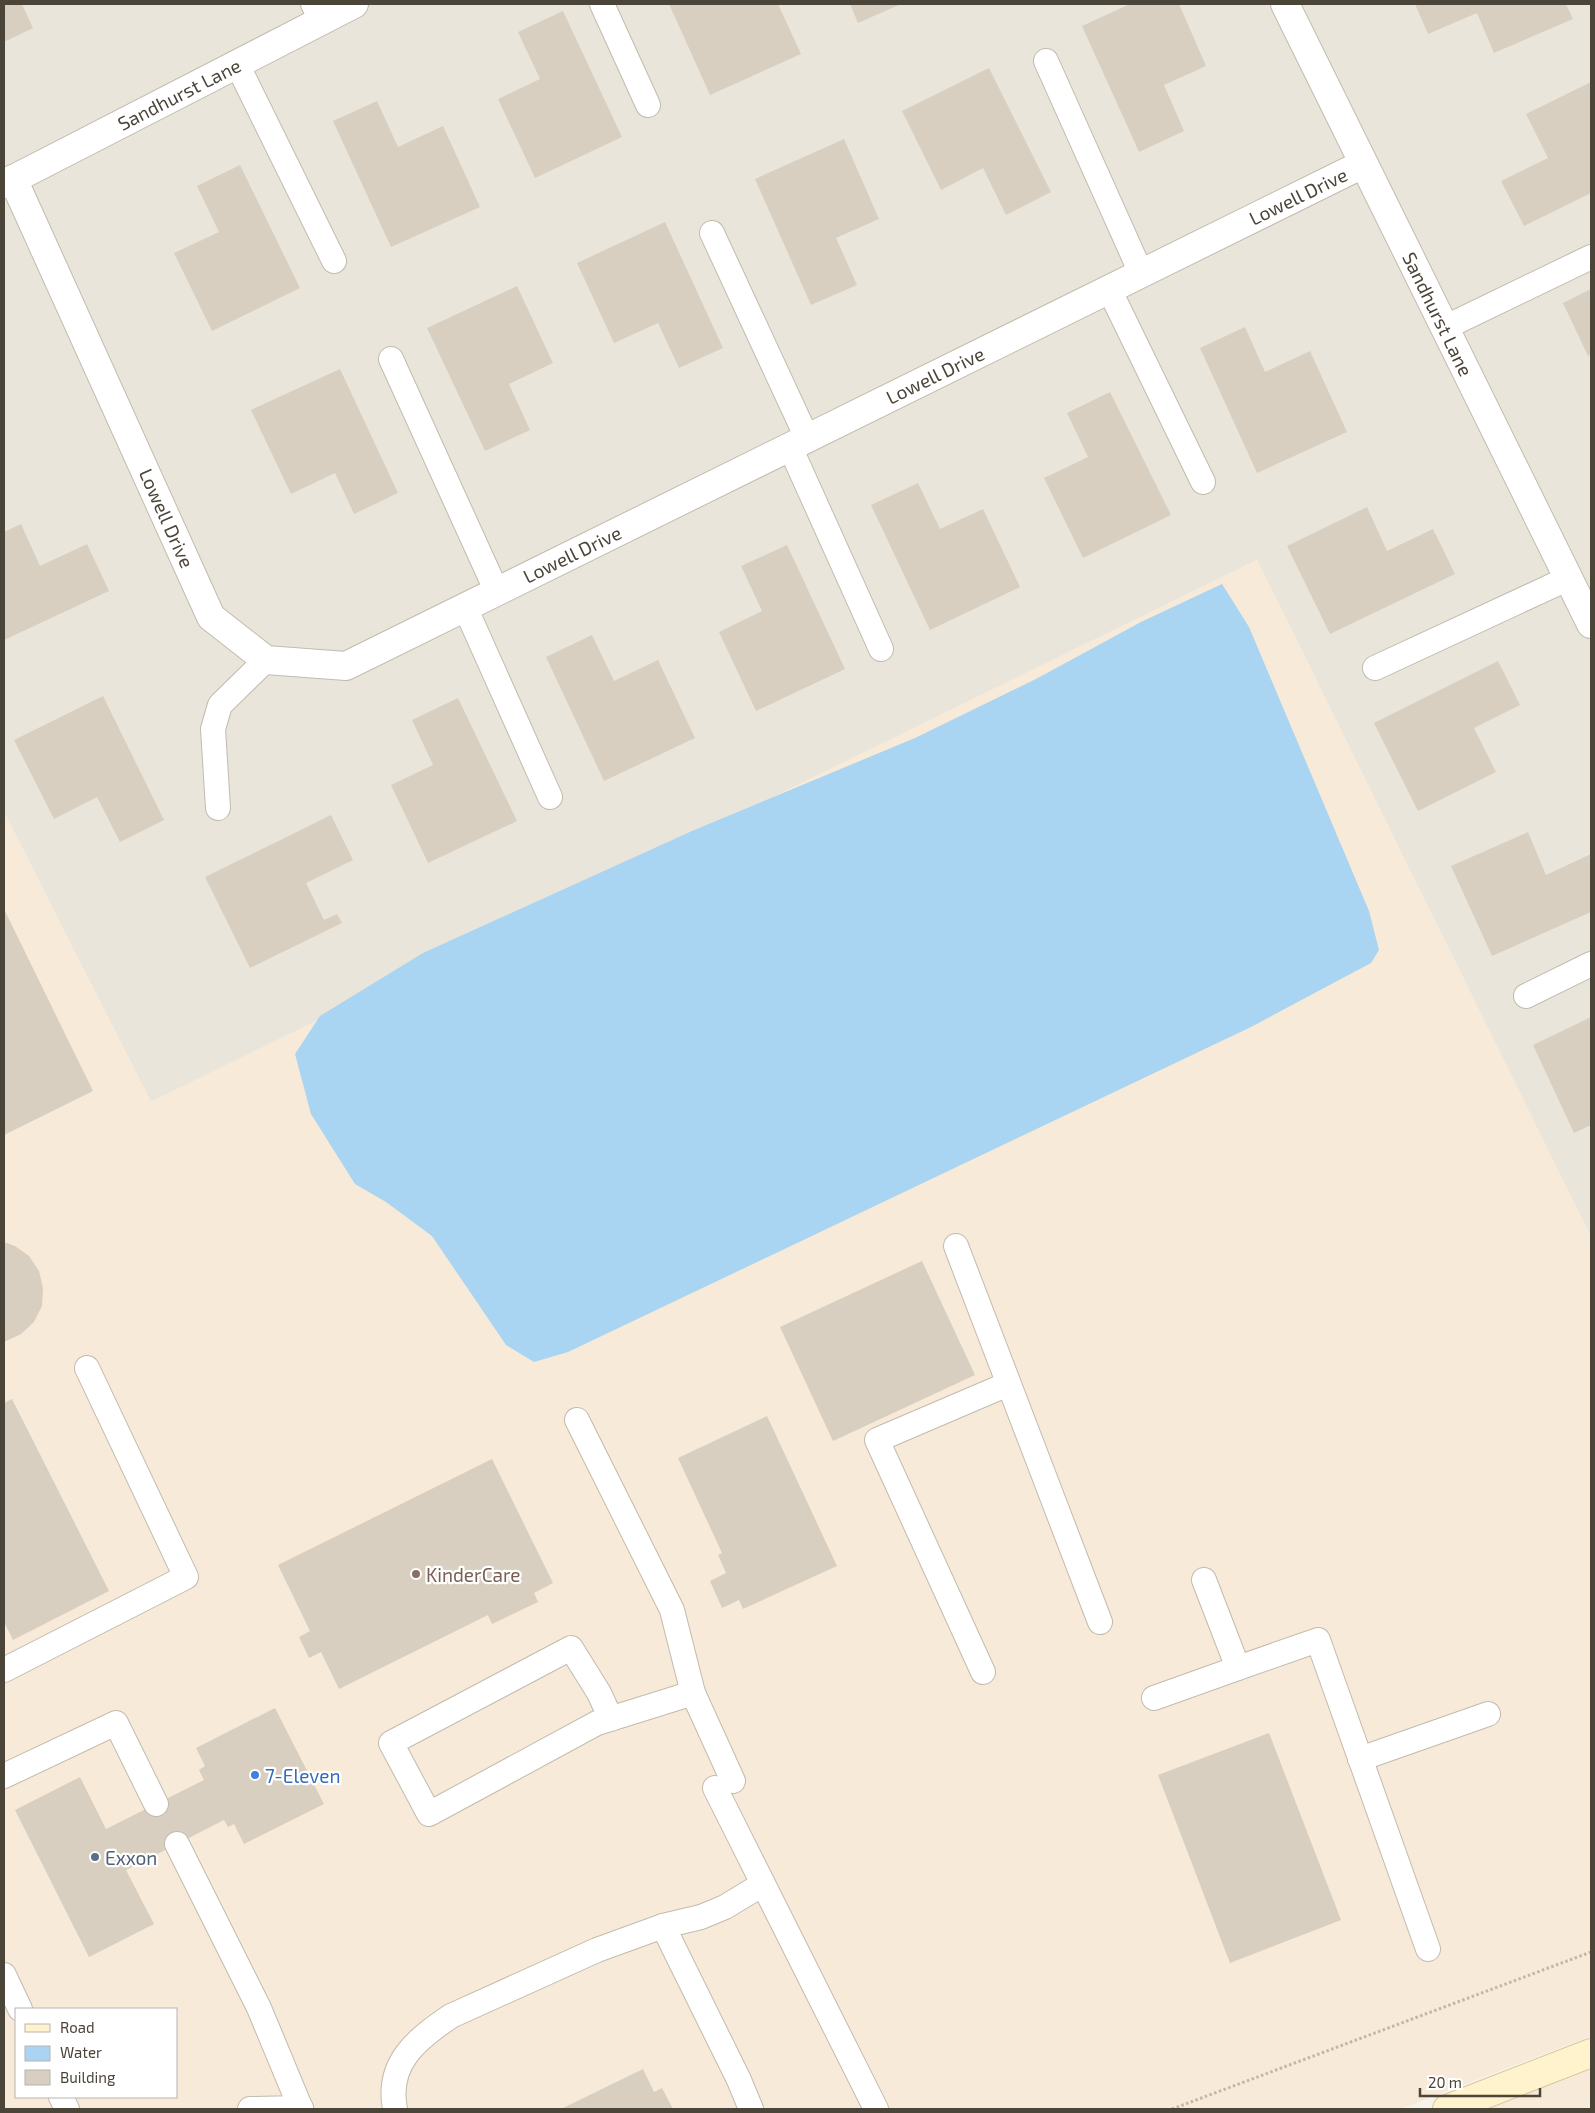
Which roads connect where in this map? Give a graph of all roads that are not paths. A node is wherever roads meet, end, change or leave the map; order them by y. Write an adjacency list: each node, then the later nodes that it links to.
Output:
1 (354, 4): 4 (street, Sandhurst Lane)
2 (602, 4): 7 (lane)
3 (1286, 4): 8 (street, Sandhurst Lane)
4 (317, 12): 6 (street, Sandhurst Lane)
5 (1046, 61): 13 (lane)
6 (237, 64): 9 (street, Sandhurst Lane); 12 (lane)
7 (648, 104)
8 (1363, 164): 13 (street, Lowell Drive); 15 (street, Sandhurst Lane)
9 (8, 182): 24 (street, Lowell Drive)
10 (712, 233): 17 (lane)
11 (1591, 257): 15 (lane)
12 (334, 262)
13 (1141, 273): 14 (street, Lowell Drive)
14 (1109, 289): 17 (street, Lowell Drive); 18 (lane)
15 (1444, 328): 19 (street, Sandhurst Lane)
16 (391, 359): 20 (lane)
17 (798, 442): 20 (street, Lowell Drive); 23 (lane)
18 (1203, 482)
19 (1569, 578): 22 (street, Sandhurst Lane); 25 (lane)
20 (497, 592): 21 (street, Lowell Drive)
21 (465, 607): 24 (street, Lowell Drive); 26 (lane)
22 (1591, 624)
23 (881, 649)
24 (266, 660): 27 (lane)
25 (1375, 668)
26 (550, 797)
27 (218, 808)
28 (1591, 964): 29 (lane)
29 (1526, 996)
30 (956, 1246): 32 (lane)
31 (87, 1368): 37 (lane)
32 (1008, 1384): 35 (lane); 38 (lane)
33 (577, 1420): 39 (lane)
34 (1204, 1580): 36 (lane)
35 (1100, 1622)
36 (1238, 1668): 40 (lane); 43 (lane)
37 (4, 1670)
38 (983, 1672)
39 (692, 1694): 42 (lane); 47 (lane)
40 (1154, 1698)
41 (1488, 1714): 43 (lane)
42 (611, 1719): 42 (lane)
43 (1360, 1759): 49 (lane)
44 (4, 1776): 45 (lane)
45 (156, 1804)
46 (177, 1844): 54 (lane)
47 (763, 1884): 48 (lane); 57 (lane)
48 (663, 1926): 55 (lane); 56 (lane)
49 (1428, 1949)
50 (4, 1975): 51 (lane)
51 (20, 2008)
52 (1591, 2053): 58 (main road)
53 (250, 2109): 54 (lane)
54 (301, 2109)
55 (395, 2109)
56 (751, 2109)
57 (876, 2109)
58 (1447, 2109)

